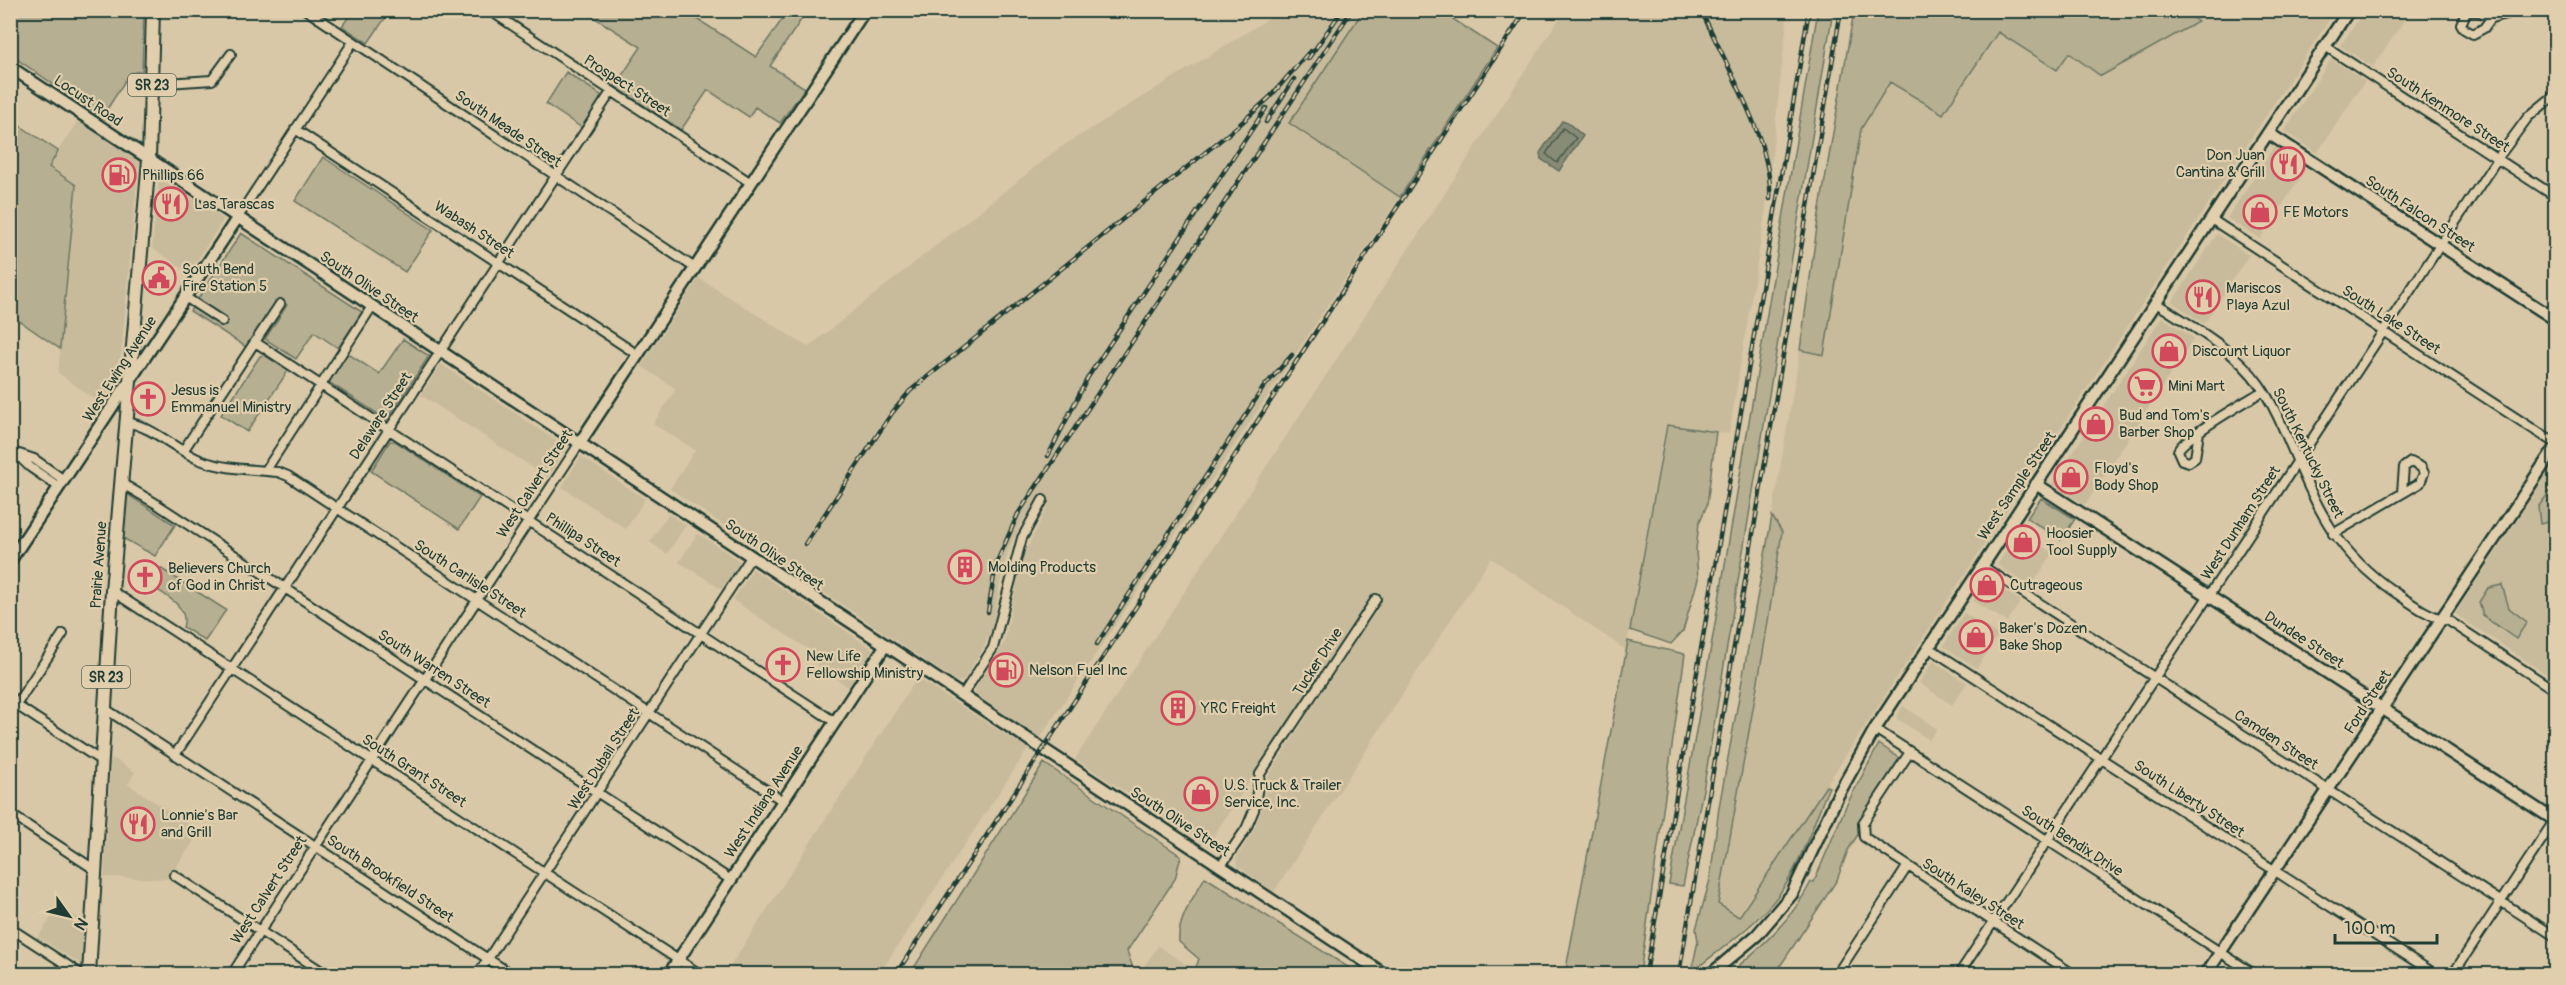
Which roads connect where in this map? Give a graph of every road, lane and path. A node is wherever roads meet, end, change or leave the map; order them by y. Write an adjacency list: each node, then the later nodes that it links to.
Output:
1 (153, 10): 12 (main road, SR 23)
2 (306, 10): 8 (street, South Meade Street)
3 (489, 10): 13 (street, Prospect Street)
4 (865, 10): 20 (street, West Calvert Street)
5 (2349, 10): 9 (street, West Sample Street)
6 (2523, 10): 7 (street)
7 (2491, 18)
8 (353, 42): 15 (street, West Ewing Avenue); 19 (street, South Meade Street)
9 (2325, 46): 16 (street, West Sample Street); 18 (street, South Kenmore Street)
10 (231, 54): 12 (street)
11 (10, 67): 17 (street, Locust Road)
12 (152, 84): 17 (main road, SR 23)
13 (611, 92): 19 (street, Delaware Street); 20 (street, Prospect Street)
14 (2556, 94): 18 (street, West Dunham Street)
15 (295, 129): 22 (street, West Ewing Avenue); 25 (street, Wabash Street)
16 (2268, 133): 23 (street, West Sample Street); 24 (street, South Falcon Street)
17 (149, 159): 22 (street, South Olive Street); 37 (main road, Prairie Avenue / SR 23)
18 (2497, 159): 21 (street, South Kenmore Street); 24 (street, West Dunham Street)
19 (555, 176): 25 (street, Delaware Street); 26 (street, South Meade Street)
20 (751, 183): 26 (street, West Calvert Street)
21 (2556, 197)
22 (238, 217): 27 (street, West Ewing Avenue); 30 (street, South Olive Street)
23 (2211, 219): 28 (street, West Sample Street); 33 (street, South Lake Street)
24 (2440, 245): 31 (street, South Falcon Street); 33 (street, West Dunham Street)
25 (499, 262): 35 (street, Delaware Street); 36 (street, Wabash Street)
26 (695, 268): 36 (street, West Calvert Street)
27 (185, 297): 32 (street); 37 (street, West Ewing Avenue)
28 (2156, 303): 39 (street, South Kentucky Street); 51 (street, West Sample Street)
29 (280, 304): 34 (street)
30 (371, 308): 35 (street, South Olive Street); 38 (street)
31 (2556, 320)
32 (222, 321)
33 (2384, 332): 44 (street, South Lake Street); 47 (street, West Dunham Street)
34 (255, 342): 38 (street, Phillipa Street); 46 (street)
35 (439, 352): 41 (street, Delaware Street); 43 (street, South Olive Street)
36 (638, 355): 43 (street, West Calvert Street)
37 (130, 381): 40 (main road, Prairie Avenue / SR 23); 49 (street, West Ewing Avenue)
38 (321, 385): 41 (street, Phillipa Street); 48 (street)
39 (2263, 390): 42 (street); 47 (street, South Kentucky Street)
40 (126, 422): 46 (street, South Carlisle Street); 50 (main road, Prairie Avenue / SR 23)
41 (388, 429): 54 (street, Delaware Street); 55 (street, Phillipa Street)
42 (2199, 432)
43 (579, 444): 55 (street, West Calvert Street); 57 (street, South Olive Street)
44 (2556, 445): 65 (street, Ford Street)
45 (10, 448): 49 (street)
46 (183, 451): 48 (street, South Carlisle Street)
47 (2297, 462): 56 (street, South Kentucky Street); 62 (street, West Dunham Street)
48 (266, 470): 54 (street, South Carlisle Street)
49 (62, 483): 58 (street, West Ewing Avenue)
50 (120, 483): 60 (street, South Warren Street); 61 (main road, Prairie Avenue / SR 23)
51 (2036, 484): 59 (street, West Sample Street); 62 (street, Dundee Street)
52 (2402, 492): 56 (street)
53 (1043, 500): 74 (street)
54 (337, 508): 60 (street, Delaware Street); 64 (street, South Carlisle Street)
55 (529, 521): 64 (street, West Calvert Street); 67 (street, Phillipa Street)
56 (2333, 534): 65 (street, South Kentucky Street)
57 (751, 557): 67 (street, West Dubail Street); 68 (street, South Olive Street)
58 (10, 561)
59 (1982, 566): 69 (street, West Sample Street); 71 (street, Camden Street)
60 (284, 587): 70 (street, Delaware Street); 72 (street, South Warren Street)
61 (112, 591): 70 (street, South Grant Street); 76 (main road, Prairie Avenue / SR 23)
62 (2210, 596): 71 (street, West Dunham Street); 77 (street, Dundee Street)
63 (1376, 599): 93 (street, Tucker Drive)
64 (477, 600): 72 (street, West Calvert Street); 78 (street, South Carlisle Street)
65 (2440, 619): 73 (street, South Kentucky Street); 77 (street, Ford Street)
66 (63, 634): 75 (street)
67 (701, 634): 78 (street, West Dubail Street); 79 (street, Phillipa Street)
68 (885, 646): 74 (street, South Olive Street); 79 (street, West Indiana Avenue)
69 (1928, 647): 80 (street, West Sample Street); 83 (street, South Liberty Street)
70 (233, 669): 82 (street, Delaware Street); 85 (street, South Grant Street)
71 (2155, 678): 83 (street, West Dunham Street); 86 (street, Camden Street)
72 (425, 679): 85 (street, West Calvert Street); 87 (street, South Warren Street)
73 (2556, 691)
74 (962, 696): 93 (street, South Olive Street)
75 (13, 703): 84 (street)
76 (104, 708): 82 (street, South Brookfield Street); 84 (main road, Prairie Avenue / SR 23)
77 (2382, 708): 86 (street, Ford Street); 90 (street, Dundee Street)
78 (650, 713): 87 (street, West Dubail Street); 88 (street, South Carlisle Street)
79 (835, 722): 88 (street, West Indiana Avenue)
80 (1875, 729): 81 (street, South Bendix Drive); 117 (street, West Sample Street)
81 (1910, 752): 91 (street, South Bendix Drive); 94 (street, South Kaley Street)
82 (175, 755): 92 (street, South Brookfield Street)
83 (2102, 759): 91 (street, West Dunham Street); 96 (street, South Liberty Street)
84 (100, 760): 95 (main road, Prairie Avenue / SR 23)
85 (373, 760): 92 (street, West Calvert Street); 97 (street, South Grant Street)
86 (2328, 790): 96 (street, Ford Street); 100 (street, Camden Street)
87 (598, 792): 97 (street, West Dubail Street); 99 (street, South Warren Street)
88 (783, 801): 99 (street, West Indiana Avenue)
89 (10, 814): 95 (street)
90 (2555, 819): 100 (street)
91 (2048, 841): 101 (street, West Dunham Street); 105 (street, South Bendix Drive)
92 (315, 846): 103 (street, West Calvert Street); 106 (street, South Brookfield Street)
93 (1220, 867): 116 (street, South Olive Street)
94 (1907, 867): 101 (street, South Kaley Street); 118 (street)
95 (94, 869): 109 (main road, Prairie Avenue / SR 23)
96 (2275, 871): 105 (street, Ford Street); 123 (street, South Liberty Street)
97 (545, 873): 106 (street, West Dubail Street); 107 (street, South Grant Street)
98 (174, 875): 103 (street)
99 (731, 880): 107 (street, West Indiana Avenue)
100 (2500, 901): 104 (street, Camden Street); 124 (street)
101 (1994, 923): 119 (street, West Dunham Street); 120 (street, South Kaley Street)
102 (10, 928): 108 (street)
103 (260, 931): 110 (street, West Calvert Street); 111 (street)
104 (2556, 937)
105 (2220, 953): 121 (street, Ford Street); 122 (street, South Bendix Drive)
106 (488, 960): 112 (street, West Dubail Street); 113 (street, South Brookfield Street)
107 (678, 960): 114 (street, West Indiana Avenue); 115 (street, South Grant Street)
108 (81, 975)
109 (89, 975)
110 (232, 975)
111 (326, 975)
112 (478, 975)
113 (511, 975)
114 (669, 975)
115 (700, 975)
116 (1384, 975)
117 (1711, 975)
118 (1837, 975)
119 (1959, 975)
120 (2073, 975)
121 (2206, 975)
122 (2254, 975)
123 (2435, 975)
124 (2453, 975)

